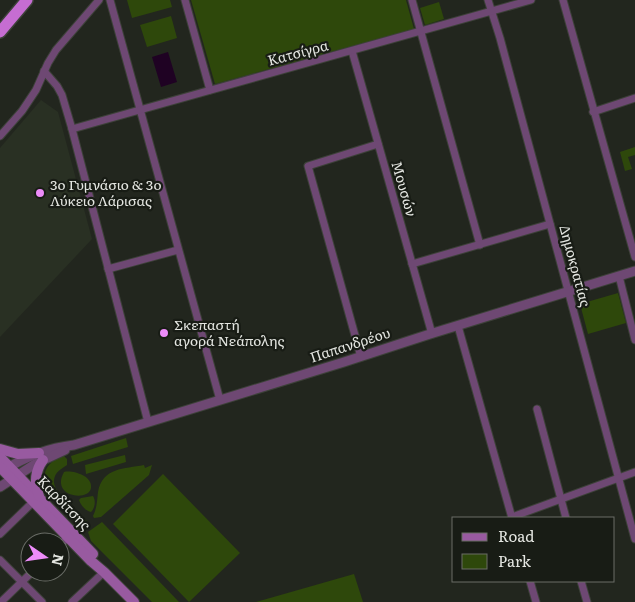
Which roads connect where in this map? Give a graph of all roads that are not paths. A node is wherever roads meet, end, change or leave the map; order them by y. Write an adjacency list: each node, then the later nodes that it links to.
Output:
1 (27, 0): 11 (highway)
2 (99, 0): 13 (street)
3 (110, 0): 16 (street)
4 (185, 0): 14 (street)
5 (412, 0): 10 (street)
6 (488, 0): 9 (street, Δημοκρατίας)
7 (531, 0): 9 (street, Κατσίγρα)
8 (563, 0): 17 (street)
9 (491, 11): 10 (street, Κατσίγρα); 21 (street, Δημοκρατίας)
10 (421, 31): 12 (street, Κατσίγρα); 22 (street)
11 (0, 32)
12 (352, 51): 14 (street, Κατσίγρα); 20 (street, Μουσών)
13 (44, 71): 18 (street); 19 (street)
14 (210, 90): 16 (street, Κατσίγρα)
15 (635, 98): 17 (street)
16 (141, 111): 18 (street, Κατσίγρα); 23 (street)
17 (593, 112): 24 (street)
18 (72, 129): 26 (street)
19 (0, 136)
20 (378, 144): 25 (street, Μουσών); 33 (street)
21 (550, 224): 22 (street); 29 (street, Δημοκρατίας)
22 (480, 245): 25 (street)
23 (178, 250): 26 (street); 34 (street)
24 (635, 257)
25 (412, 264): 31 (street, Μουσών)
26 (108, 269): 36 (street)
27 (635, 271): 28 (street, Παπανδρέου)
28 (619, 276): 29 (street, Παπανδρέου); 32 (street)
29 (568, 292): 30 (street, Παπανδρέου); 43 (street, Δημοκρατίας)
30 (458, 326): 31 (street, Παπανδρέου); 47 (street)
31 (432, 334): 33 (street, Παπανδρέου)
32 (635, 340)
33 (361, 357): 34 (street, Παπανδρέου)
34 (220, 400): 36 (street, Παπανδρέου)
35 (537, 409): 46 (street)
36 (148, 422): 38 (street, Παπανδρέου)
37 (0, 449): 38 (main road)
38 (41, 456): 40 (street); 42 (street); 45 (main road)
39 (0, 457): 40 (main road, Καρδίτσης)
40 (3, 470): 42 (main road, Καρδίτσης)
41 (635, 472): 43 (street)
42 (15, 478): 44 (street); 45 (main road, Καρδίτσης)
43 (618, 478): 46 (street); 53 (street, Δημοκρατίας)
44 (0, 487)
45 (36, 499): 50 (main road, Καρδίτσης); 51 (street); 55 (main road, Καρδίτσης)
46 (561, 499): 48 (street); 49 (street)
47 (512, 517)
48 (515, 517)
49 (566, 517)
50 (64, 532)
51 (0, 534)
52 (70, 539): 55 (main road, Καρδίτσης)
53 (635, 539)
54 (0, 560): 56 (street)
55 (104, 572): 62 (street); 63 (main road, Καρδίτσης)
56 (20, 580)
57 (22, 582): 60 (street); 61 (street)
58 (530, 582): 64 (street)
59 (581, 582): 65 (street)
60 (38, 601)
61 (1, 602)
62 (72, 602)
63 (134, 602)
64 (536, 602)
65 (587, 602)

